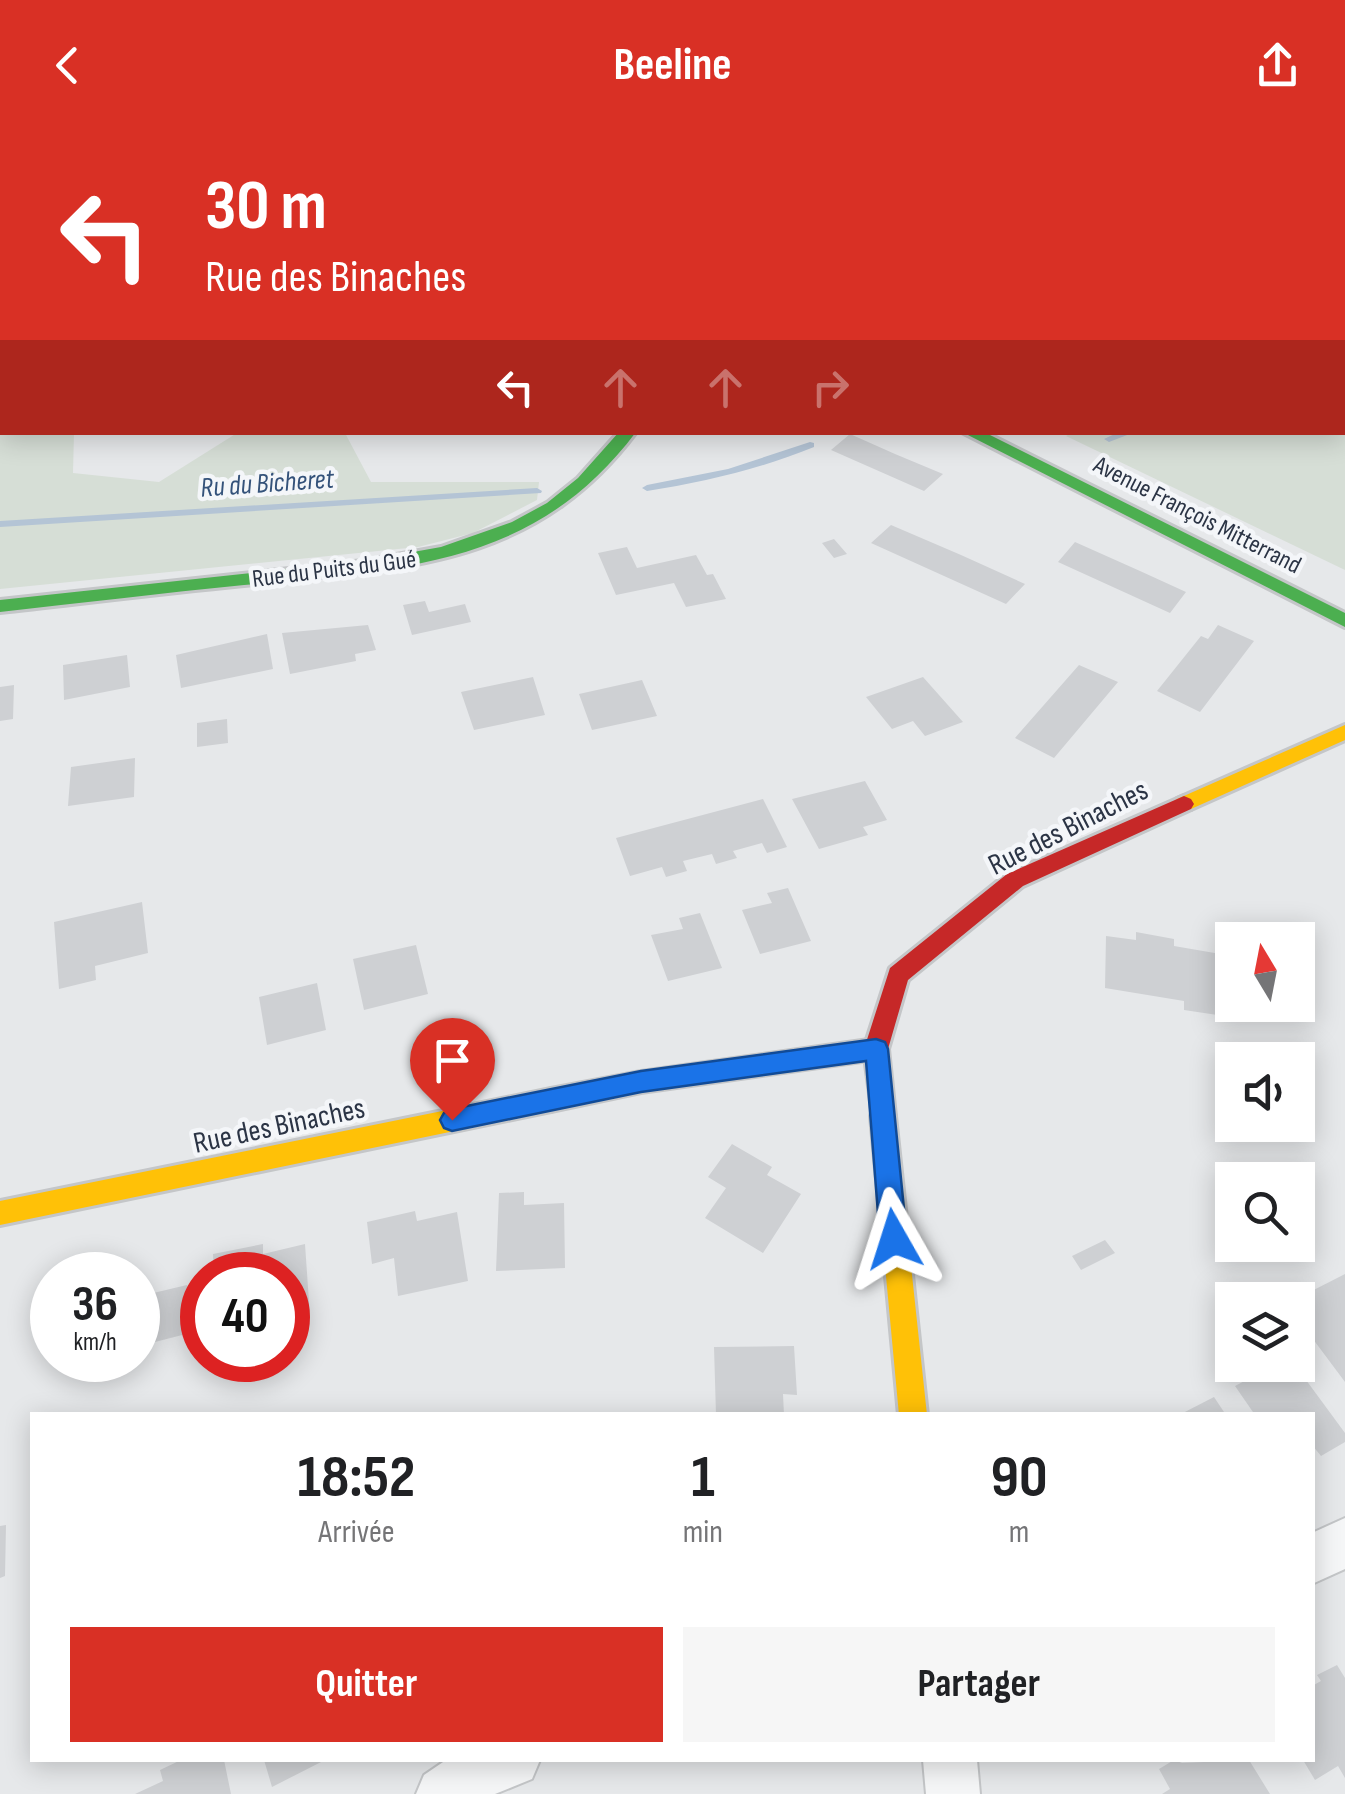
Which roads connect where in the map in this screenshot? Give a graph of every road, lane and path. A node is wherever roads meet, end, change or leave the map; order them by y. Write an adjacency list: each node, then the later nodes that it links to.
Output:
1 (626, 435): 3 (street, Rue du Puits du Gué)
2 (976, 435): 4 (street, Avenue François Mitterrand)
3 (0, 606)
4 (1345, 621)
5 (1345, 732): 6 (street, Rue des Binaches)
6 (876, 1049): 7 (street, Rue des Binaches); 8 (street)
7 (0, 1214)
8 (913, 1412)
9 (1345, 1542): 10 (street)
10 (1315, 1558)
11 (508, 1762): 13 (street)
12 (950, 1762): 14 (street)
13 (443, 1794)
14 (953, 1794)

